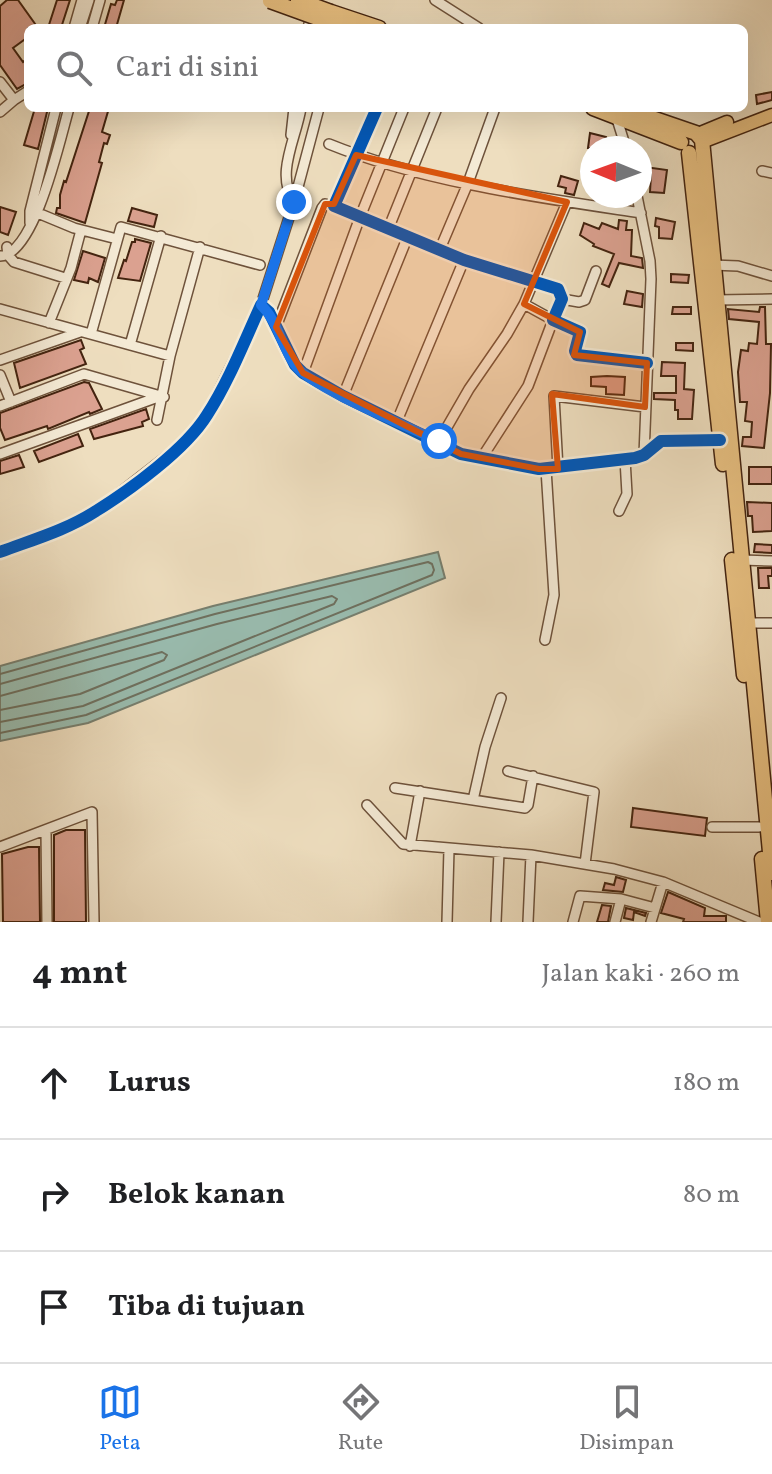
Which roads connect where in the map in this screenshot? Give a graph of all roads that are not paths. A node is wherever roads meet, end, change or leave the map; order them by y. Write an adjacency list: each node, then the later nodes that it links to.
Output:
1 (82, 0): 9 (street)
2 (89, 0): 10 (street)
3 (100, 0): 11 (street)
4 (269, 0): 8 (highway, bridge)
5 (298, 0): 8 (highway, bridge)
6 (315, 0): 12 (street)
7 (435, 0): 15 (street)
8 (329, 17): 13 (highway); 14 (highway)
9 (75, 24)
10 (81, 24)
11 (93, 24)
12 (309, 24)
13 (339, 24)
14 (361, 24)
15 (473, 24)
16 (0, 82): 18 (street)
17 (24, 94): 18 (street)
18 (14, 100): 19 (street)
19 (0, 112)
20 (61, 112): 42 (street)
21 (294, 112): 33 (street)
22 (300, 112): 33 (street)
23 (318, 112): 38 (street)
24 (375, 112): 34 (street)
25 (402, 112): 35 (street)
26 (435, 112): 36 (street)
27 (494, 112): 37 (street)
28 (620, 112): 30 (street); 31 (highway)
29 (772, 115): 31 (main road)
30 (624, 136)
31 (694, 142): 55 (highway); 83 (highway)
32 (329, 144): 34 (street)
33 (291, 150): 38 (street)
34 (356, 155): 35 (street); 40 (street)
35 (382, 162): 36 (street); 44 (street)
36 (413, 171): 37 (street); 45 (street)
37 (468, 183): 39 (street); 51 (street)
38 (294, 202): 64 (street)
39 (567, 202): 43 (street); 59 (street)
40 (334, 206): 44 (street); 68 (street)
41 (640, 208): 43 (street)
42 (34, 212): 46 (street); 52 (street)
43 (641, 213): 73 (street)
44 (360, 217): 45 (street); 74 (street)
45 (389, 227): 48 (street)
46 (81, 230): 49 (street); 58 (street)
47 (161, 236): 49 (street); 50 (street); 70 (street)
48 (408, 236): 51 (street); 77 (street)
49 (117, 239): 69 (street)
50 (200, 247): 54 (street); 71 (street)
51 (440, 249): 53 (street)
52 (6, 251): 58 (street)
53 (464, 260): 59 (street); 82 (street)
54 (260, 265)
55 (712, 265): 57 (street); 62 (highway)
56 (596, 271): 60 (street)
57 (772, 276)
58 (65, 278): 67 (street)
59 (534, 282): 60 (street); 63 (street)
60 (562, 299): 66 (street)
61 (772, 299): 62 (street)
62 (716, 300): 93 (highway)
63 (524, 304): 66 (street); 84 (street)
64 (261, 305): 68 (street); 92 (street)
65 (0, 309): 67 (street)
66 (553, 320): 73 (street); 87 (street)
67 (49, 323): 69 (street)
68 (276, 327): 74 (street)
69 (86, 333): 70 (street); 72 (street)
70 (130, 345): 71 (street)
71 (170, 356): 76 (street)
72 (0, 360)
73 (647, 363): 80 (street)
74 (303, 373): 77 (street)
75 (0, 375): 78 (street)
76 (162, 396): 78 (street); 81 (street); 85 (street)
77 (343, 396): 82 (street)
78 (11, 402): 79 (street)
79 (0, 406)
80 (645, 407): 86 (street); 90 (street)
81 (157, 420)
82 (397, 421): 84 (street)
83 (720, 440): 86 (street); 106 (highway)
84 (439, 441): 87 (street)
85 (0, 454)
86 (644, 455): 88 (street)
87 (481, 459): 89 (street)
88 (625, 459): 90 (street); 91 (street)
89 (546, 469): 90 (street); 97 (street)
90 (558, 469)
91 (619, 511)
92 (0, 552)
93 (742, 560): 94 (street); 95 (highway)
94 (772, 561)
95 (749, 623): 96 (street); 108 (highway)
96 (772, 623)
97 (545, 640)
98 (501, 698): 103 (street)
99 (508, 771): 100 (street)
100 (533, 776): 103 (street); 114 (street)
101 (395, 788): 102 (street)
102 (420, 791): 103 (street); 109 (street)
103 (473, 800)
104 (367, 805): 109 (street)
105 (712, 827): 106 (street)
106 (759, 827): 108 (highway)
107 (46, 830): 110 (street); 120 (street); 121 (street)
108 (767, 845): 115 (highway); 128 (highway)
109 (410, 846): 111 (street)
110 (0, 847)
111 (449, 849): 112 (street); 122 (street)
112 (499, 852): 113 (street); 123 (street)
113 (531, 855): 114 (street); 124 (street)
114 (585, 864): 116 (street)
115 (772, 873)
116 (663, 882): 118 (street); 119 (street)
117 (621, 899): 118 (street); 125 (street); 126 (street)
118 (655, 908): 127 (street)
119 (753, 921)
120 (47, 922)
121 (94, 922)
122 (447, 922)
123 (496, 922)
124 (528, 922)
125 (573, 922)
126 (615, 922)
127 (651, 922)
128 (768, 922)

